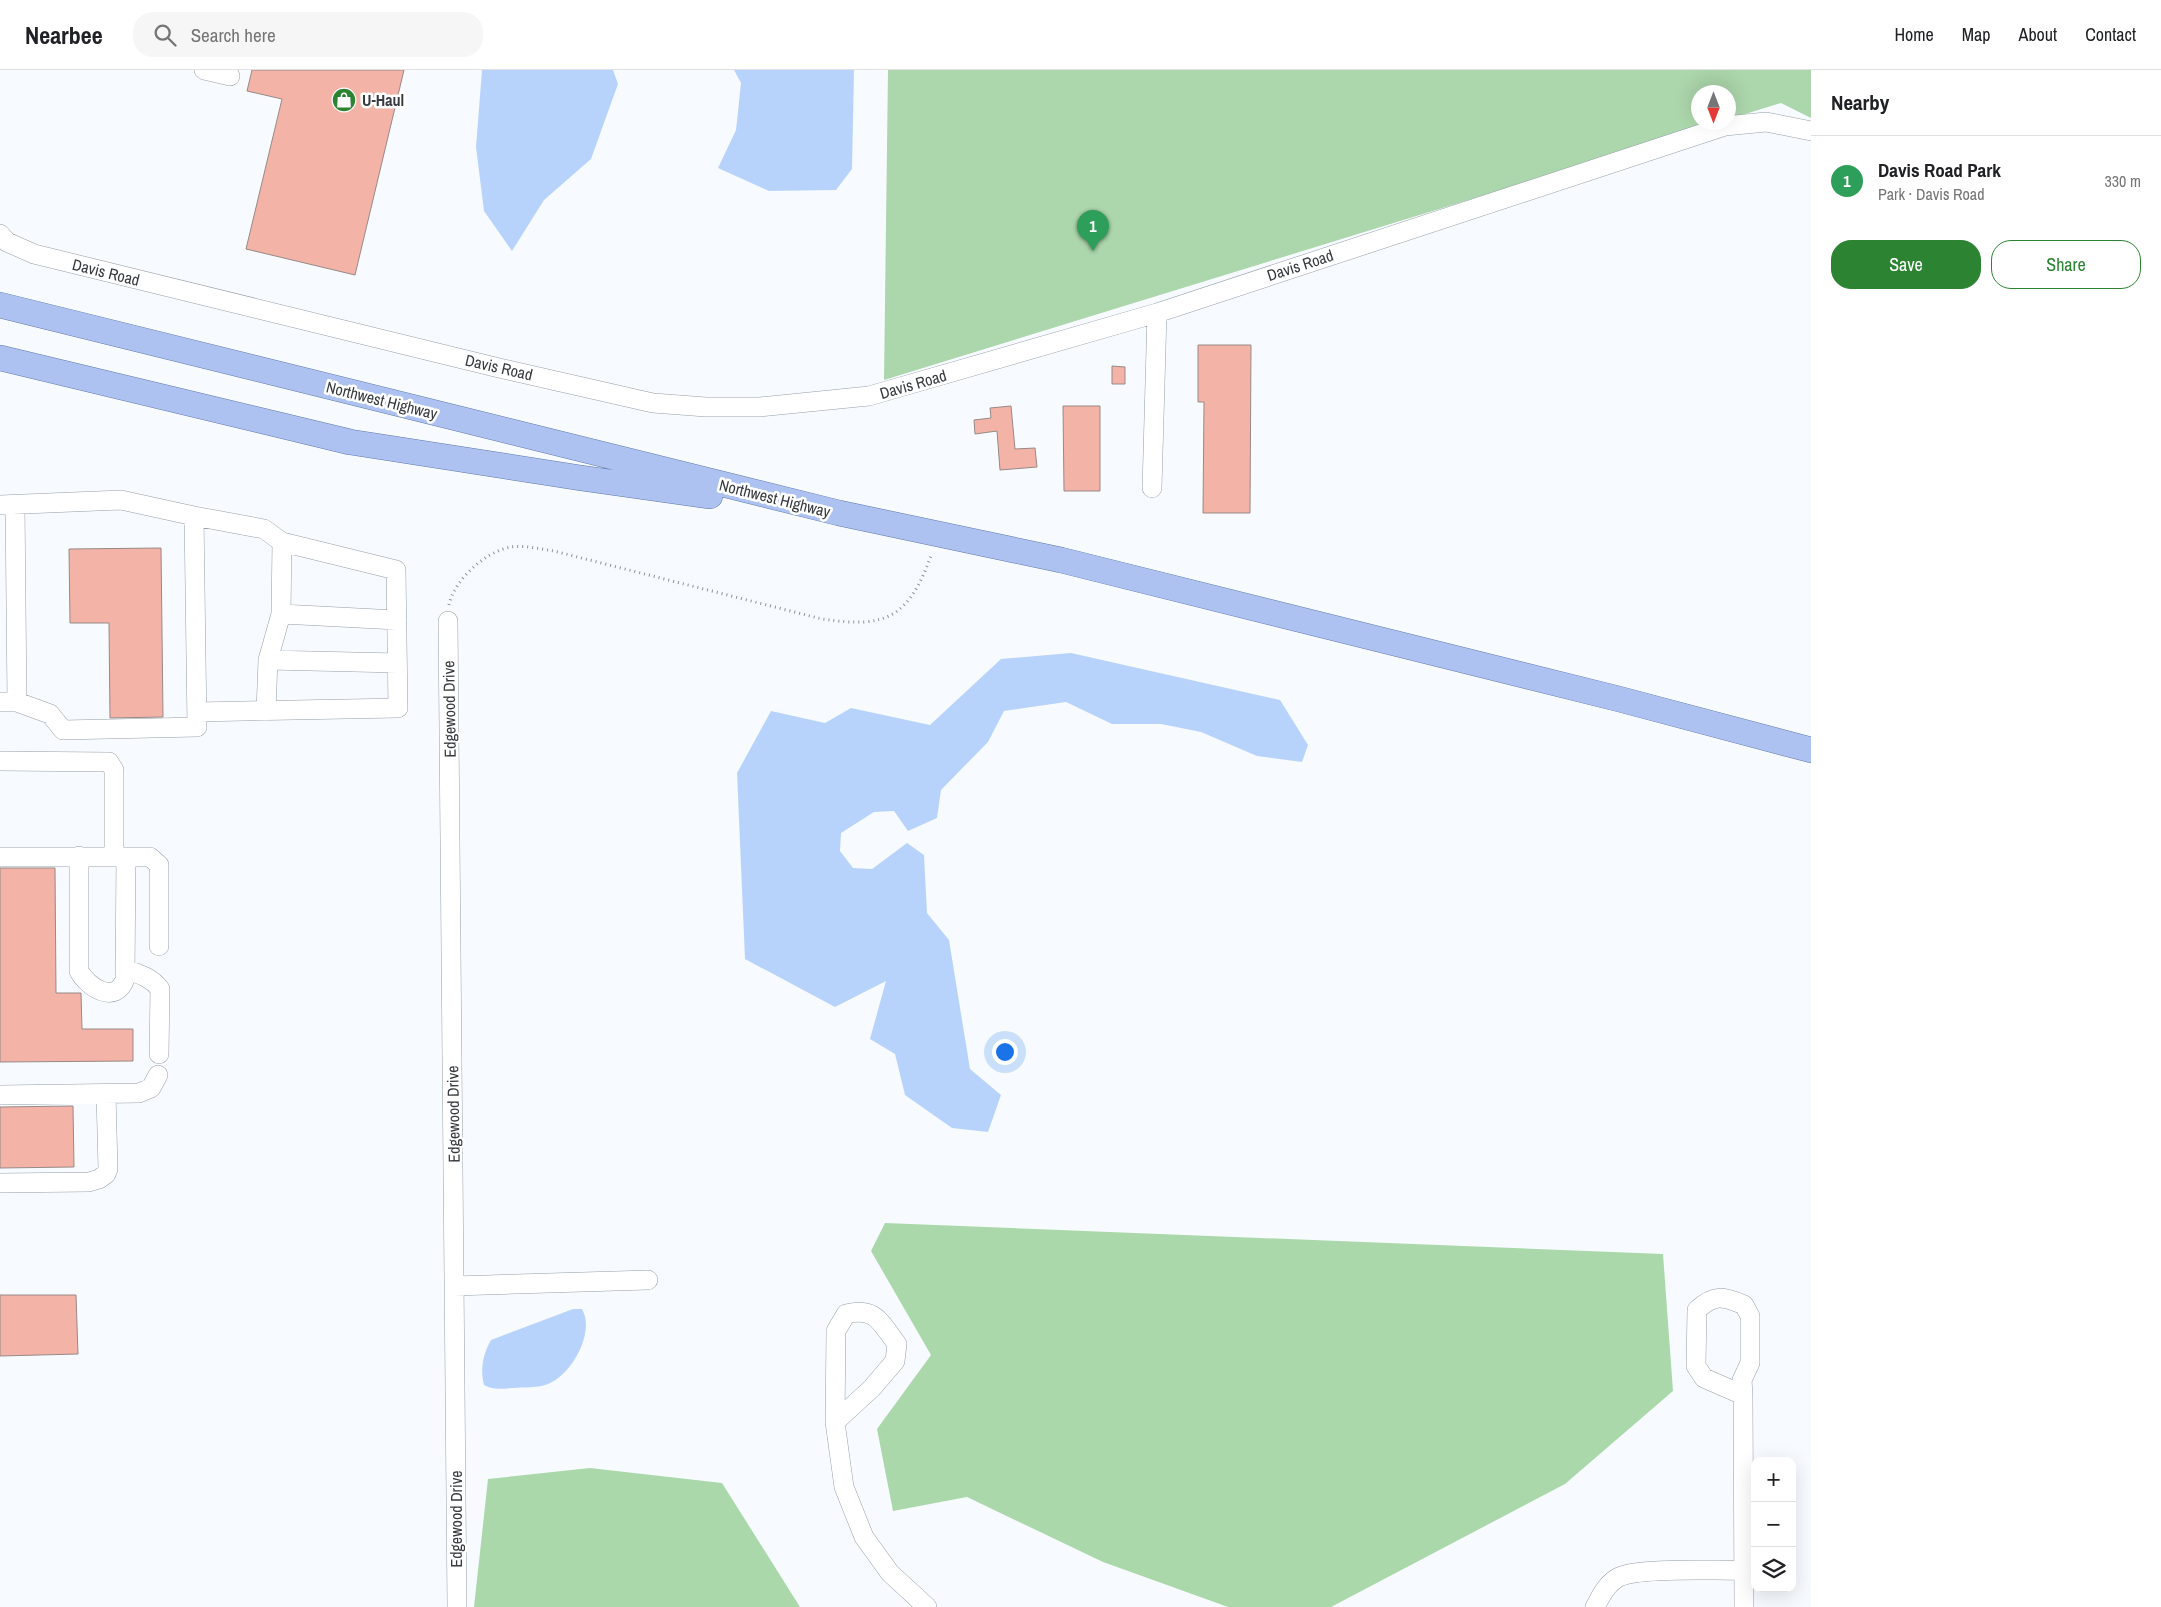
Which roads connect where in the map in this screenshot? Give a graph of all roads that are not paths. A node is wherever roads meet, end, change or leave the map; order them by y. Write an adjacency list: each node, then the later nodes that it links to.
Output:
1 (204, 70): 2 (street)
2 (230, 76)
3 (1811, 131): 6 (street, Davis Road)
4 (0, 234): 6 (street, Davis Road)
5 (0, 305): 10 (main road, Northwest Highway)
6 (1156, 313): 8 (street)
7 (0, 358): 10 (main road, Northwest Highway)
8 (1152, 488)
9 (8, 505): 11 (street); 18 (street)
10 (838, 513): 21 (main road)
11 (194, 516): 12 (street); 20 (street)
12 (282, 542): 13 (street); 14 (street)
13 (281, 614): 14 (street); 16 (street)
14 (397, 620): 17 (street)
15 (448, 621): 34 (street, Edgewood Drive)
16 (268, 660): 17 (street); 19 (street)
17 (397, 663): 19 (street)
18 (8, 702): 20 (street)
19 (266, 711): 20 (street)
20 (197, 712)
21 (1811, 750)
22 (0, 761): 24 (street)
23 (79, 856): 24 (street); 25 (street); 27 (street)
24 (120, 856): 26 (street); 27 (street)
25 (0, 857)
26 (159, 946)
27 (125, 969): 28 (street)
28 (159, 1054)
29 (158, 1075): 30 (street)
30 (106, 1094): 31 (street); 32 (street)
31 (0, 1095)
32 (0, 1183)
33 (648, 1280): 34 (street)
34 (454, 1286): 38 (street, Edgewood Drive)
35 (1742, 1395): 35 (street); 37 (street)
36 (835, 1422): 36 (street); 39 (street)
37 (1744, 1570): 40 (street); 41 (street)
38 (457, 1607)
39 (927, 1607)
40 (1595, 1607)
41 (1744, 1607)

